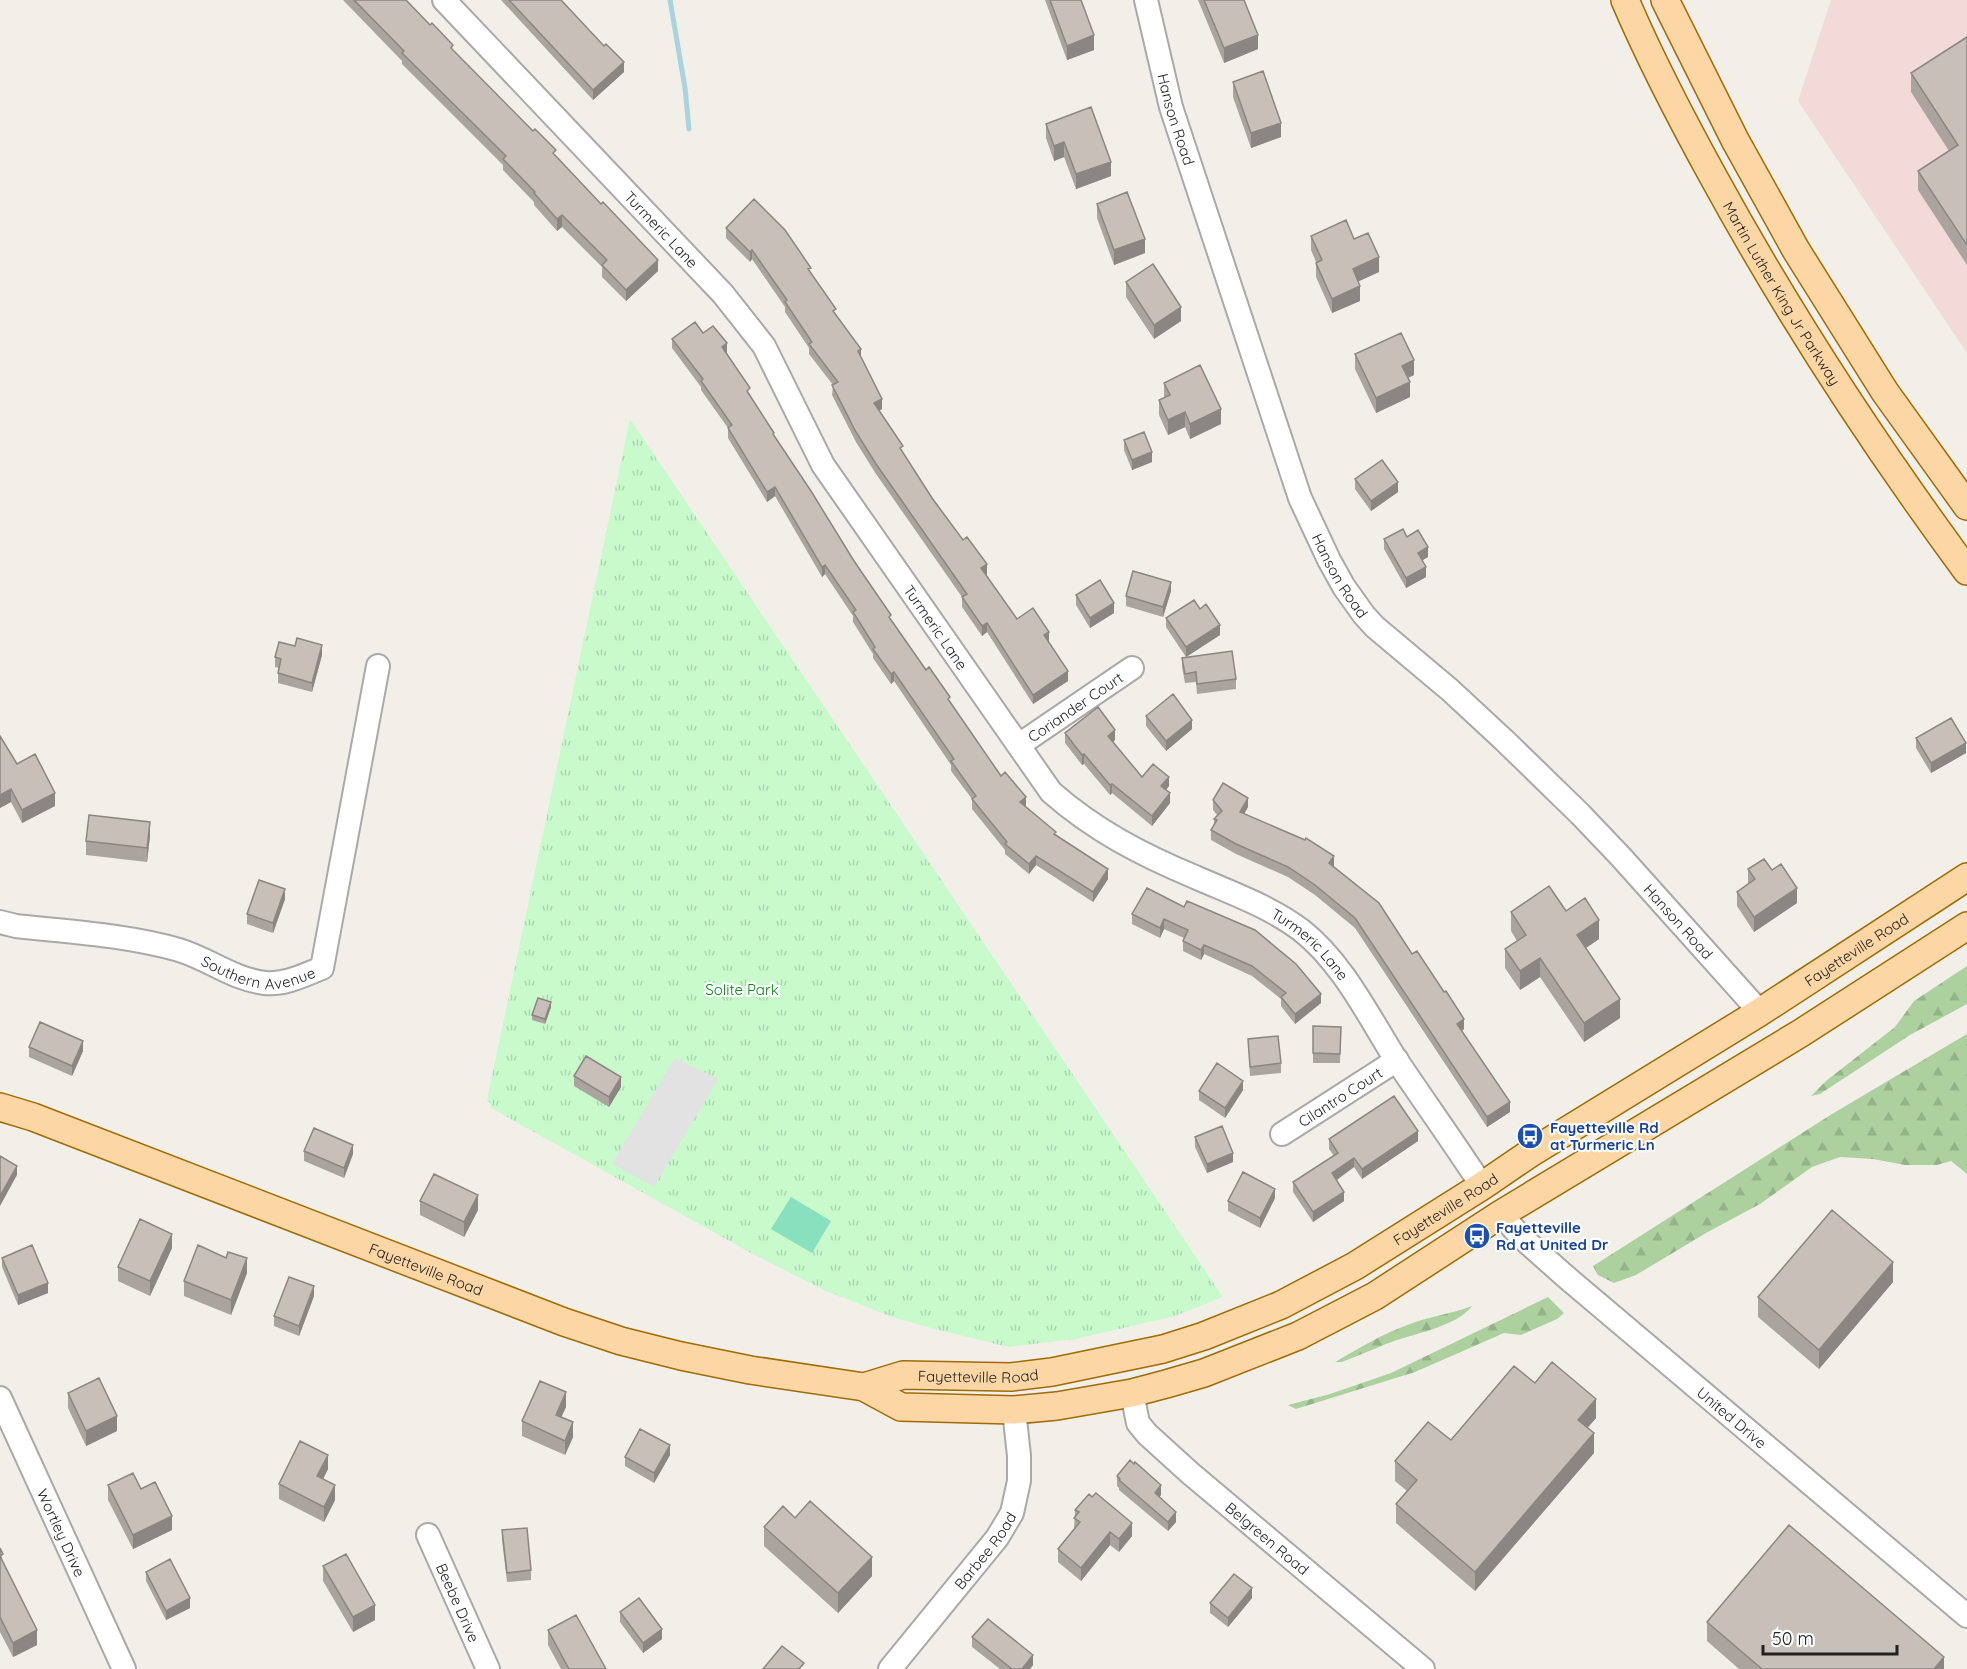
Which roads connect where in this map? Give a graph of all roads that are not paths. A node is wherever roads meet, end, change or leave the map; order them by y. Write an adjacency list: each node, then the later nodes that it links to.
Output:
1 (444, 0): 9 (street, Turmeric Lane)
2 (1146, 0): 13 (street, Hanson Road)
3 (1625, 0): 6 (main road, Martin Luther King Jr Parkway)
4 (1665, 0): 5 (main road)
5 (1967, 506)
6 (1967, 571)
7 (378, 666): 11 (street, Southern Avenue)
8 (1132, 668): 9 (street, Coriander Court)
9 (1019, 745): 14 (street, Turmeric Lane)
10 (1967, 877): 13 (main road, Fayetteville Road)
11 (0, 922)
12 (1967, 926): 18 (main road, Fayetteville Road)
13 (1761, 1012): 17 (main road, Fayetteville Road)
14 (1397, 1060): 16 (street, Cilantro Court); 17 (street, Turmeric Lane)
15 (0, 1107): 19 (main road, Fayetteville Road)
16 (1282, 1134)
17 (1482, 1186): 19 (main road, Fayetteville Road)
18 (1501, 1214): 20 (main road, Fayetteville Road); 24 (street, United Drive)
19 (864, 1387): 22 (main road, Fayetteville Road)
20 (1132, 1393): 22 (main road, Fayetteville Road); 28 (street, Belgreen Road)
21 (0, 1398): 25 (street, Wortley Drive)
22 (1014, 1410): 27 (street, Barbee Road)
23 (428, 1535): 26 (street, Beebe Drive)
24 (1967, 1617)
25 (124, 1669)
26 (488, 1669)
27 (890, 1669)
28 (1423, 1669)

